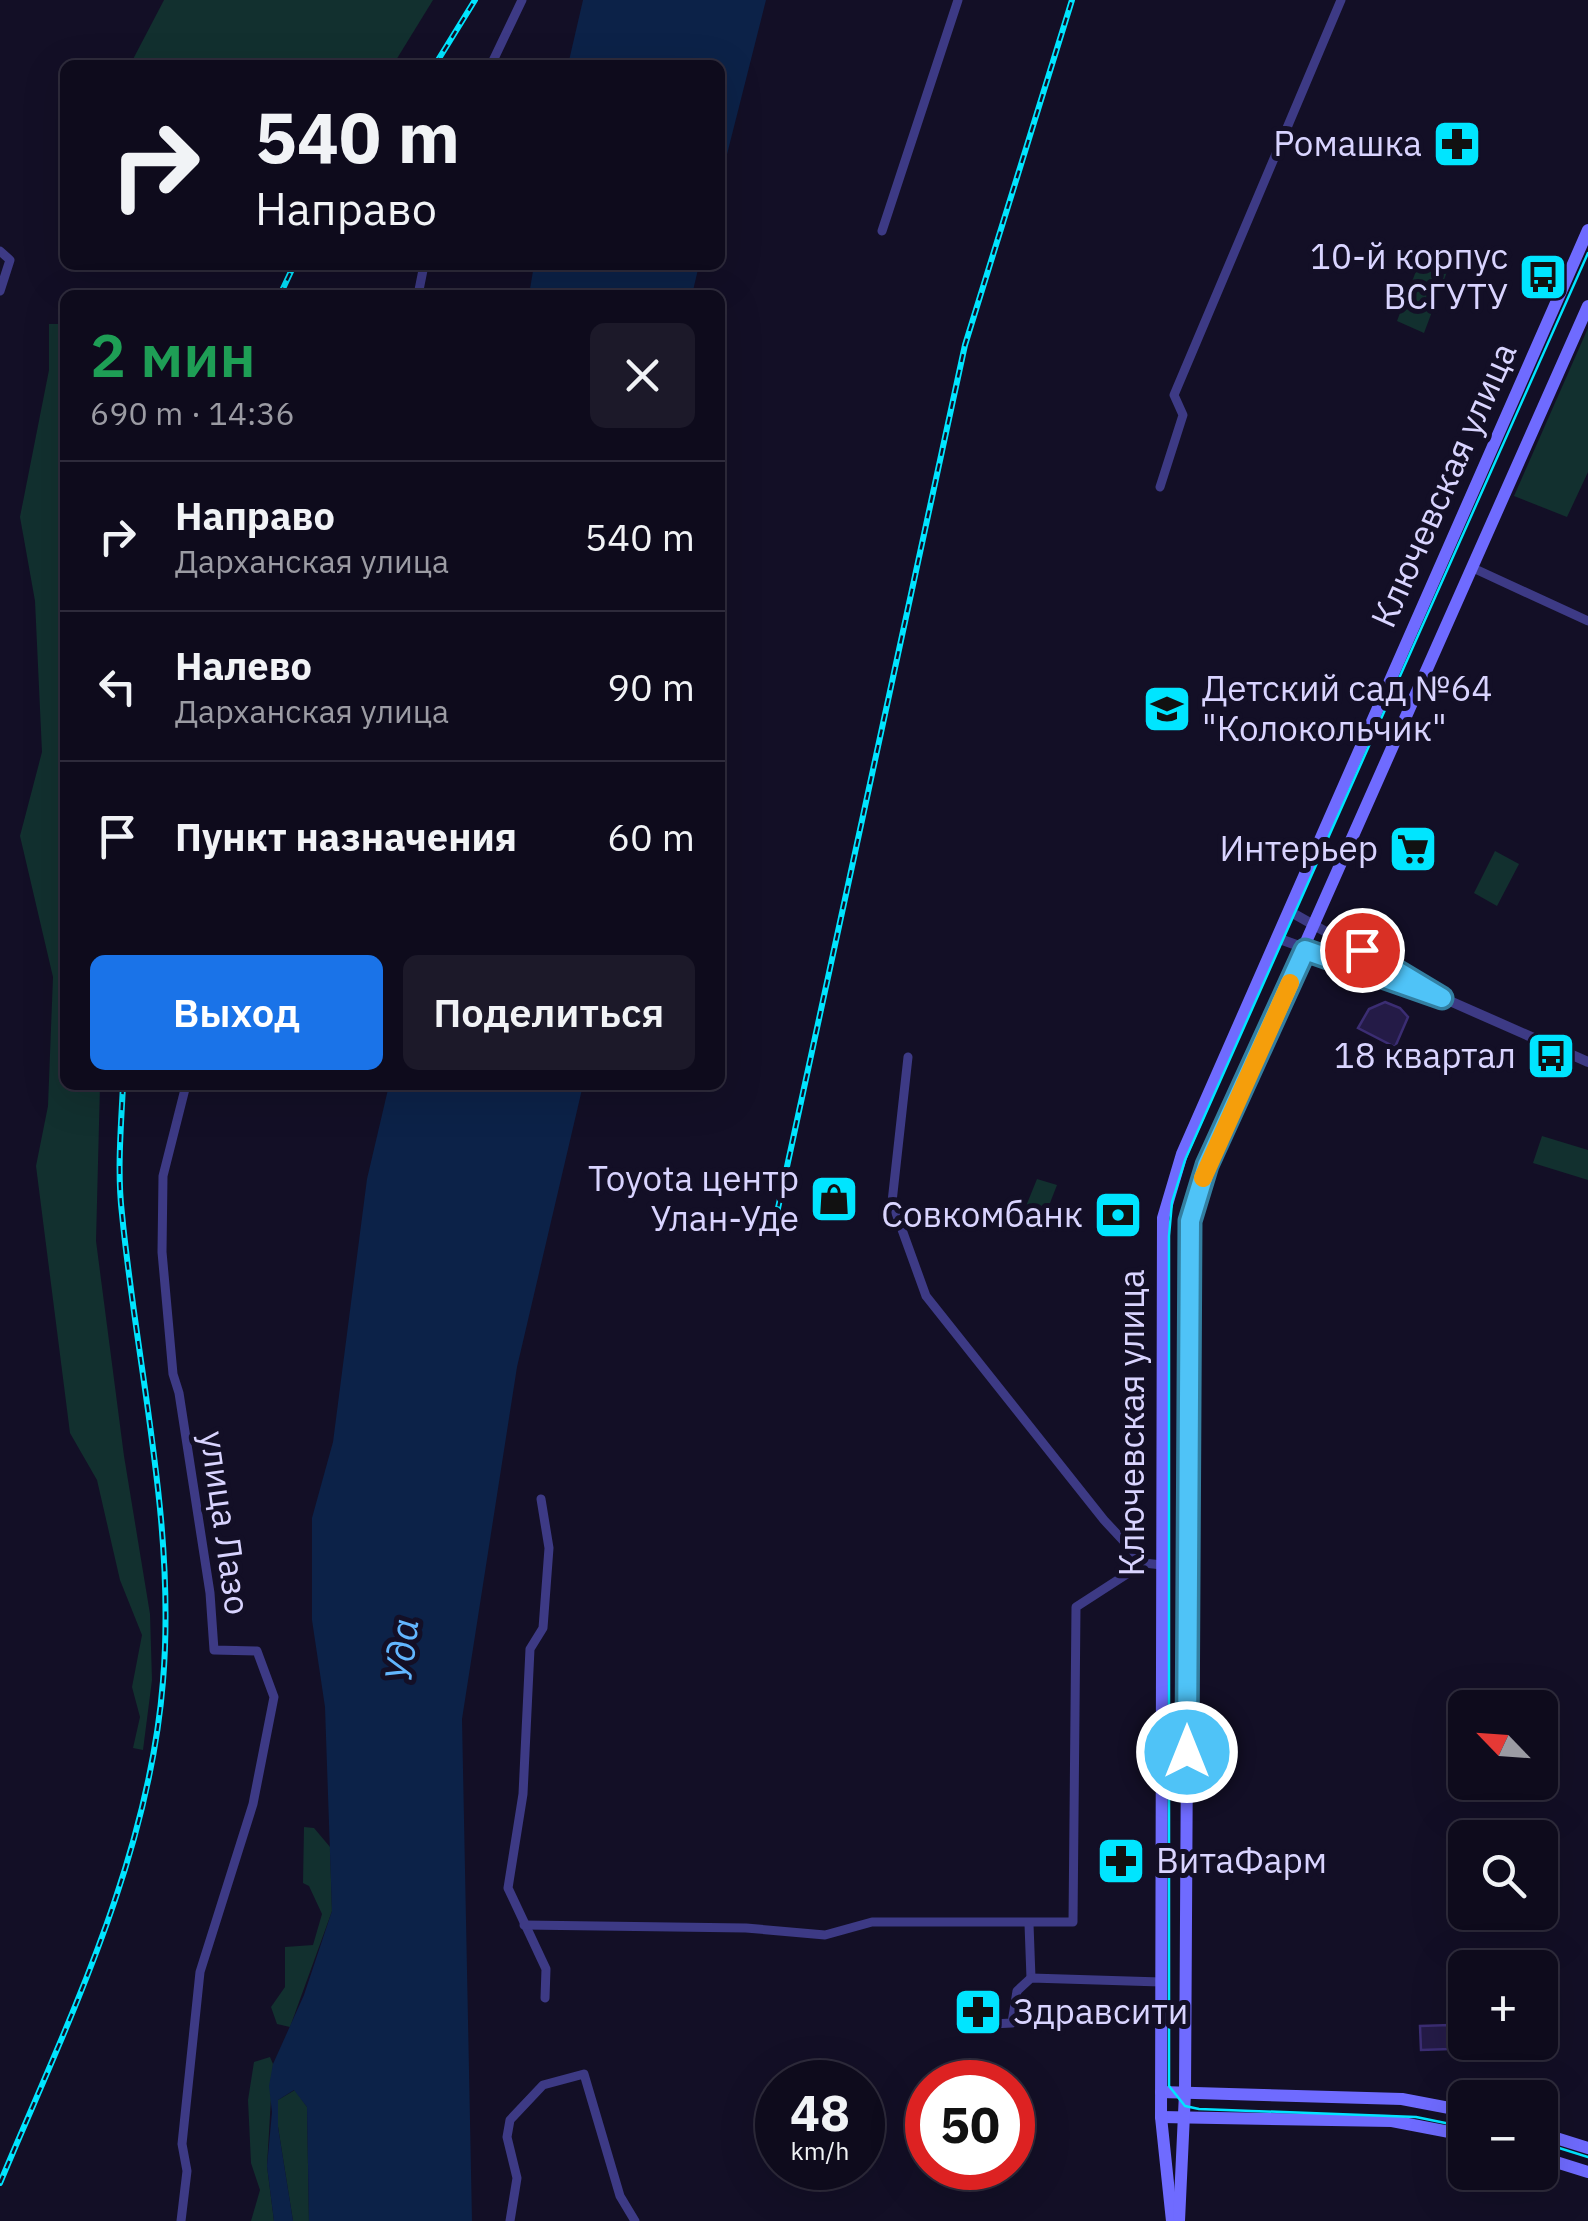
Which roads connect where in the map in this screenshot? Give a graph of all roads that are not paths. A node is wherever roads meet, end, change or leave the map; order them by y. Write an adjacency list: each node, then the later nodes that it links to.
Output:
1 (522, 0): 4 (street)
2 (958, 0): 6 (street)
3 (1341, 0): 10 (street)
4 (494, 60)
5 (1588, 230): 13 (main road, Ключевская улица)
6 (882, 231)
7 (4, 253): 8 (street)
8 (0, 291)
9 (1588, 306): 11 (main road, Ключевская улица)
10 (1160, 487)
11 (1473, 568): 12 (street); 14 (main road, Ключевская улица)
12 (1588, 621)
13 (1289, 911): 14 (street); 15 (main road, Ключевская улица)
14 (1316, 924): 16 (main road, Ключевская улица); 17 (street)
15 (1277, 938): 16 (street); 23 (main road, Ключевская улица)
16 (1305, 950): 17 (street); 30 (main road, Ключевская улица)
17 (1442, 998): 19 (street)
18 (908, 1057): 22 (street)
19 (1588, 1062)
20 (185, 1090): 41 (street, улица Лазо)
21 (541, 1499): 25 (street)
22 (1144, 1563): 23 (street); 24 (street)
23 (1162, 1565): 27 (main road, Ключевская улица)
24 (1028, 1924): 25 (street); 26 (street)
25 (524, 1925): 28 (street)
26 (1031, 1978): 27 (street); 29 (street)
27 (1161, 1982): 32 (main road, Ключевская улица)
28 (545, 1998)
29 (992, 2024)
30 (1185, 2093): 31 (main road); 32 (main road); 34 (main road, Ключевская улица)
31 (1418, 2101): 33 (main road); 35 (main road)
32 (1161, 2104): 34 (main road); 44 (main road, Ключевская улица)
33 (1448, 2107)
34 (1184, 2119): 35 (main road); 44 (main road, Ключевская улица)
35 (1415, 2125): 36 (main road)
36 (1448, 2132)
37 (1558, 2139): 38 (main road)
38 (1588, 2148)
39 (1558, 2163): 40 (main road)
40 (1588, 2172)
41 (182, 2219)
42 (510, 2221): 43 (street)
43 (636, 2221)
44 (1176, 2221)

